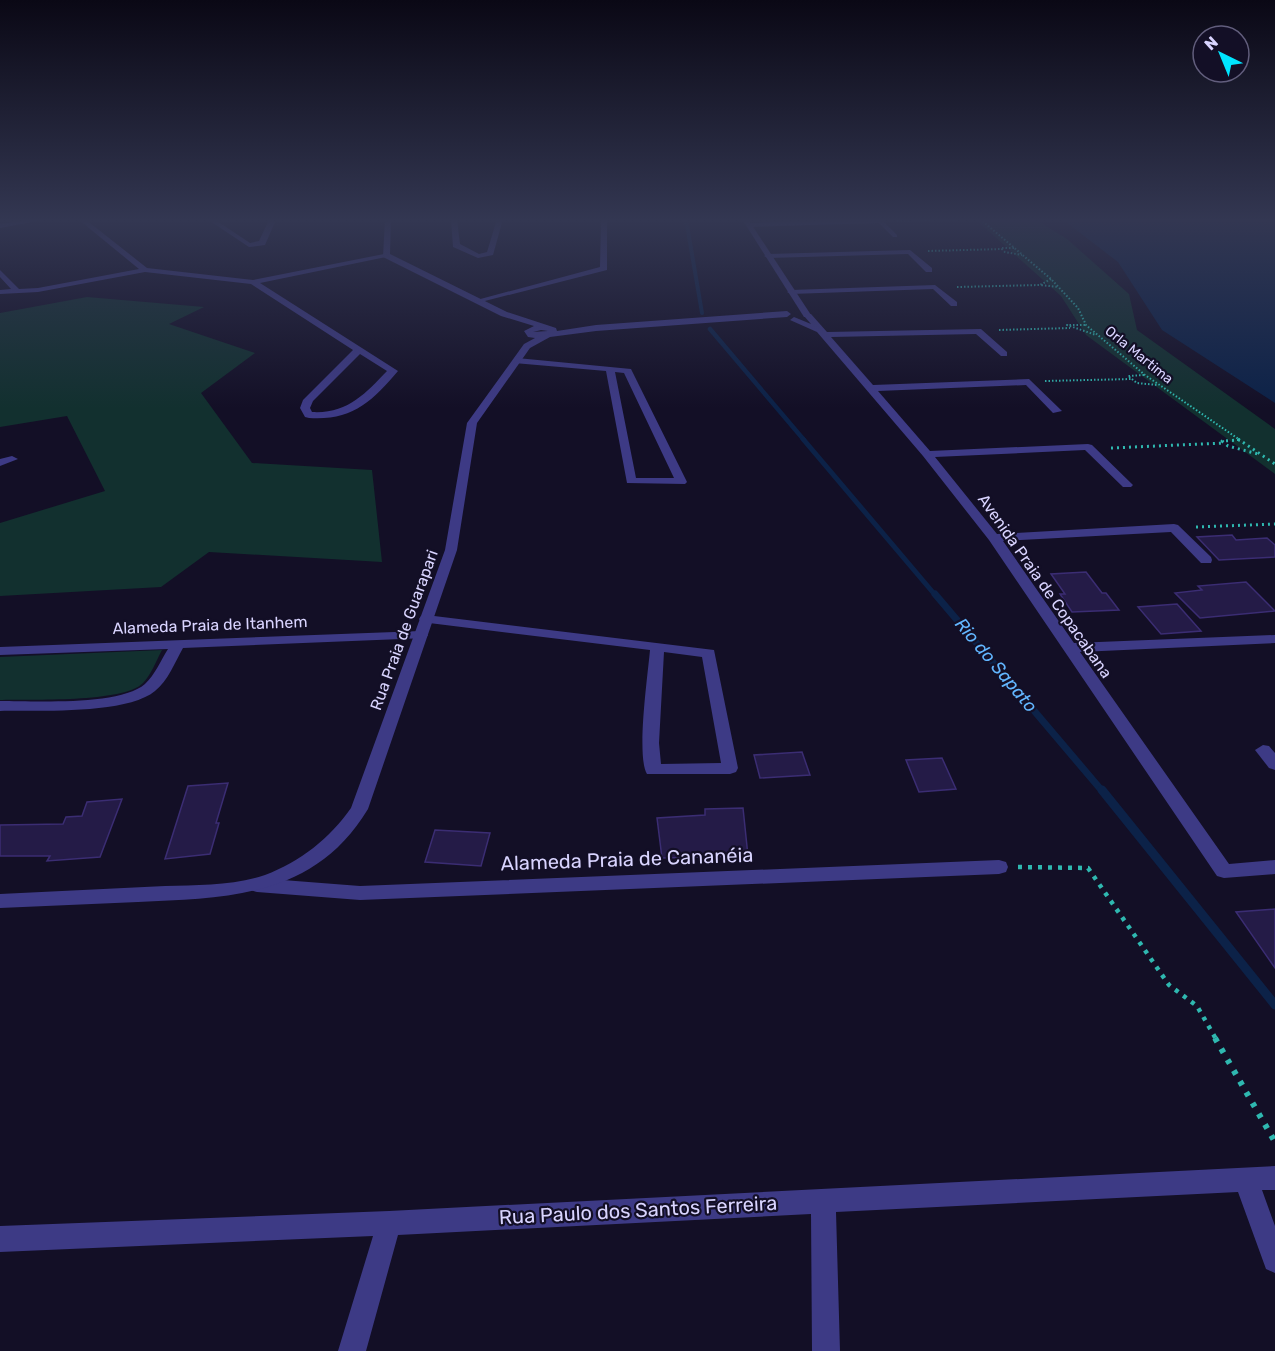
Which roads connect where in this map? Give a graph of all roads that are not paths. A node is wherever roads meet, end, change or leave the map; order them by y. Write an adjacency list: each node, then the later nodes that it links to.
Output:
1 (9, 282): 8 (street)
2 (75, 282): 8 (street)
3 (253, 282): 18 (street)
4 (441, 282): 10 (street)
5 (548, 282): 10 (street)
6 (785, 282): 9 (street, Avenida Praia de Copacabana)
7 (0, 292): 8 (street)
8 (18, 292)
9 (793, 295): 11 (street); 13 (street, Avenida Praia de Copacabana); 14 (street)
10 (477, 300): 12 (street)
11 (954, 304)
12 (504, 314): 15 (street); 17 (street)
13 (807, 316): 14 (street); 16 (street, Avenida Praia de Copacabana)
14 (790, 317): 15 (street); 16 (street, Avenida Praia de Copacabana)
15 (548, 330): 17 (street, Rua Praia de Guarapari); 17 (street)
16 (822, 334): 19 (street); 22 (street, Avenida Praia de Copacabana)
17 (528, 337): 20 (street, Rua Praia de Guarapari)
18 (359, 350): 18 (street)
19 (1004, 354)
20 (517, 361): 21 (street); 30 (street, Rua Praia de Guarapari)
21 (610, 368): 21 (street)
22 (869, 388): 23 (street); 24 (street, Avenida Praia de Copacabana)
23 (1057, 411)
24 (927, 454): 27 (street); 28 (street, Avenida Praia de Copacabana)
25 (12, 459): 26 (street)
26 (0, 463)
27 (1127, 485)
28 (994, 538): 29 (street); 35 (street, Avenida Praia de Copacabana)
29 (1206, 560)
30 (426, 619): 31 (street, Rua Praia de Guarapari); 34 (street)
31 (421, 635): 33 (street, Alameda Praia de Itanhem); 42 (street, Rua Praia de Guarapari)
32 (1275, 639): 35 (street)
33 (179, 644): 36 (street, Alameda Praia de Itanhem); 37 (street)
34 (657, 648): 34 (street)
35 (1069, 648): 41 (street, Avenida Praia de Copacabana)
36 (0, 651)
37 (0, 706)
38 (1263, 750): 39 (street)
39 (1275, 764)
40 (999, 867): 42 (street, Alameda Praia de Cananéia)
41 (1275, 867)
42 (257, 885): 43 (street)
43 (0, 901)
44 (1275, 1178): 45 (street, Rua Paulo dos Santos Ferreira)
45 (1246, 1180): 46 (street, Rua Paulo dos Santos Ferreira); 49 (street)
46 (823, 1200): 47 (street, Rua Paulo dos Santos Ferreira); 51 (street)
47 (389, 1223): 48 (street, Rua Paulo dos Santos Ferreira); 50 (street)
48 (0, 1239)
49 (1275, 1260)
50 (352, 1351)
51 (826, 1351)

